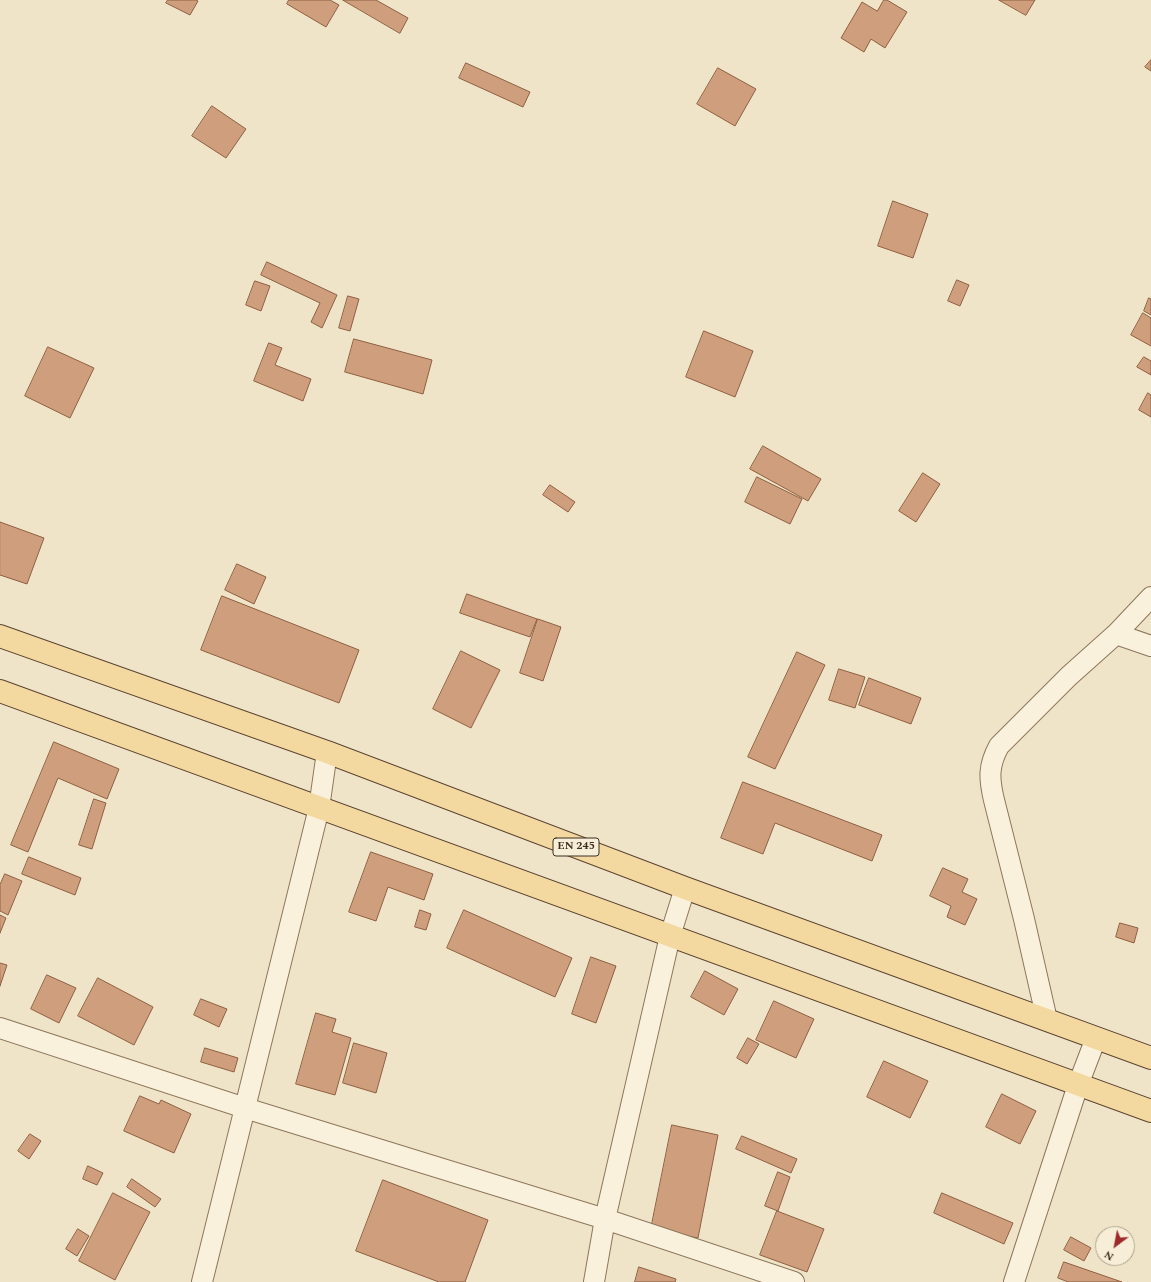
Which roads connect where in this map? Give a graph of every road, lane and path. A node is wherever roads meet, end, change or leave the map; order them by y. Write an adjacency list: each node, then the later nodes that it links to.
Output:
1 (1151, 597): 2 (street)
2 (1116, 634): 4 (street); 10 (street)
3 (0, 636): 6 (main road, EN 245)
4 (1151, 646)
5 (0, 691): 7 (main road)
6 (327, 752): 7 (street); 8 (main road, EN 245)
7 (319, 808): 9 (main road); 15 (street)
8 (685, 888): 9 (street); 10 (main road, EN 245)
9 (670, 936): 14 (main road); 17 (street)
10 (1047, 1020): 12 (main road, EN 245)
11 (0, 1028): 15 (street)
12 (1096, 1038): 13 (main road, EN 245); 14 (street)
13 (1151, 1058)
14 (1078, 1085): 16 (main road); 21 (street)
15 (245, 1108): 17 (street); 18 (street)
16 (1151, 1111)
17 (605, 1219): 19 (street); 20 (street)
18 (202, 1282)
19 (594, 1282)
20 (794, 1282)
21 (1014, 1282)

